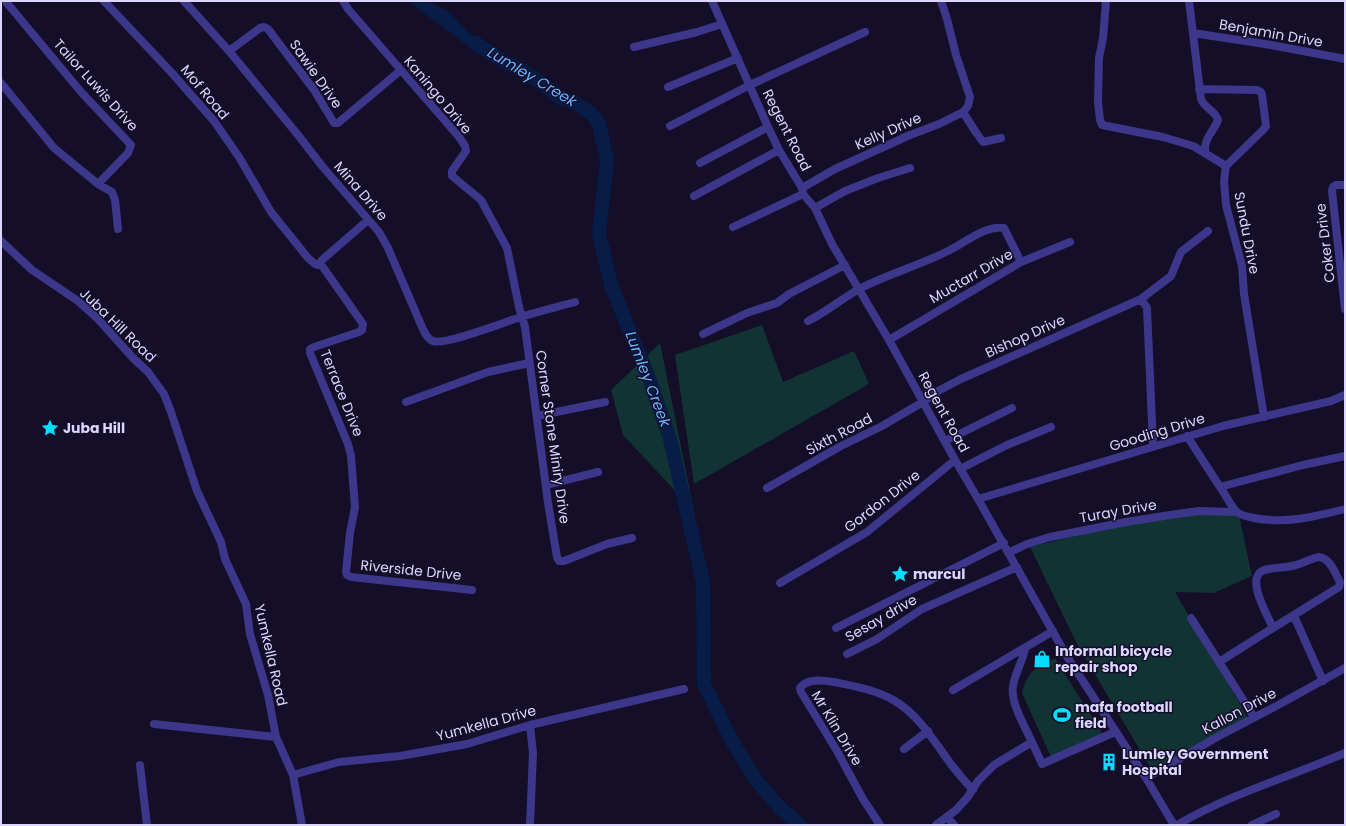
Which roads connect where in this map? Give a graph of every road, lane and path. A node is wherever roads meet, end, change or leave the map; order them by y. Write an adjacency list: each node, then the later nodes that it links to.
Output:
1 (104, 1): 42 (street, Mof Road)
2 (184, 1): 13 (street, Mina Drive)
3 (343, 1): 16 (street, Kaningo Drive)
4 (712, 1): 9 (street, Regent Road)
5 (941, 1): 21 (street)
6 (1106, 1): 26 (street)
7 (1189, 1): 11 (street)
8 (6, 4): 30 (street, Tailor Luwis Drive)
9 (722, 24): 12 (street); 14 (street, Regent Road)
10 (865, 32): 18 (street)
11 (1194, 33): 15 (street, Benjamin Drive); 20 (street)
12 (634, 47)
13 (229, 50): 16 (street, Sawie Drive); 35 (street, Mina Drive)
14 (738, 58): 18 (street, Regent Road); 19 (street)
15 (1345, 59)
16 (401, 70): 48 (street, Kaningo Drive)
17 (1, 82): 30 (street)
18 (750, 85): 22 (street); 23 (street, Regent Road)
19 (668, 88)
20 (1199, 89): 26 (street); 28 (street)
21 (963, 112): 24 (street); 32 (street, Kelly Drive)
22 (670, 126)
23 (768, 126): 25 (street, Regent Road); 27 (street)
24 (1001, 138)
25 (779, 150): 32 (street, Regent Road); 33 (street)
26 (1205, 153): 28 (street)
27 (700, 163)
28 (1226, 166): 59 (street, Sundu Drive)
29 (910, 168): 34 (street)
30 (98, 184): 37 (street)
31 (1345, 185): 47 (street, Coker Drive)
32 (803, 191): 34 (street, Regent Road); 36 (street, Kelly Drive)
33 (694, 196)
34 (815, 208): 43 (street, Regent Road)
35 (368, 220): 42 (street); 48 (street, Mina Drive)
36 (733, 227)
37 (118, 229)
38 (1208, 231): 45 (street, Bishop Drive)
39 (1, 241): 61 (street, Juba Hill Road)
40 (1070, 242): 41 (street, Muctarr Drive)
41 (1021, 262): 44 (street, Muctarr Drive); 51 (street, Muctarr Drive)
42 (320, 263): 79 (street, Terrace Drive)
43 (845, 265): 44 (street, Regent Road); 50 (street)
44 (860, 289): 49 (street, Muctarr Drive); 51 (street, Regent Road)
45 (1141, 299): 56 (street, Bishop Drive); 64 (street)
46 (575, 302): 48 (street)
47 (1345, 309)
48 (522, 316): 52 (street, Corner Stone Miniry Drive)
49 (808, 321)
50 (703, 334)
51 (889, 340): 56 (street, Regent Road)
52 (529, 363): 54 (street); 58 (street, Corner Stone Miniry Drive)
53 (1345, 395): 59 (street, Gooding Drive)
54 (406, 402)
55 (606, 402): 58 (street)
56 (923, 402): 63 (street, Regent Road); 71 (street, Sixth Road)
57 (1012, 408): 63 (street)
58 (536, 416): 69 (street, Corner Stone Miniry Drive)
59 (1264, 417): 62 (street, Gooding Drive)
60 (1051, 427): 67 (street)
61 (177, 428): 99 (street, Yumkella Road)
62 (1187, 436): 64 (street, Gooding Drive); 70 (street)
63 (945, 441): 66 (street, Regent Road)
64 (1153, 446): 72 (street, Gooding Drive)
65 (1345, 456): 70 (street)
66 (955, 460): 67 (street, Regent Road); 80 (street, Gordon Drive)
67 (960, 469): 72 (street, Regent Road)
68 (598, 472): 69 (street)
69 (546, 485): 75 (street, Corner Stone Miniry Drive)
70 (1220, 487): 74 (street)
71 (767, 488)
72 (978, 499): 76 (street, Regent Road)
73 (1345, 509): 74 (street, Turay Drive)
74 (1235, 512): 77 (street, Turay Drive)
75 (632, 538)
76 (1004, 543): 77 (street, Regent Road); 84 (street)
77 (1008, 553): 78 (street, Regent Road)
78 (1017, 568): 86 (street, Regent Road); 88 (street, Sesay drive)
79 (348, 575): 81 (street, Riverside Drive)
80 (780, 583)
81 (472, 590)
82 (1294, 616): 85 (street); 85 (street); 91 (street)
83 (1191, 618): 89 (street)
84 (836, 628)
85 (1274, 628): 89 (street)
86 (1053, 632): 87 (street); 98 (street, Regent Road)
87 (1025, 649): 93 (street); 100 (street)
88 (847, 654)
89 (1219, 662): 94 (street)
90 (1345, 668): 91 (street, Kallon Drive)
91 (1323, 681): 94 (street, Kallon Drive)
92 (684, 689): 96 (street, Yumkella Drive)
93 (953, 690)
94 (1254, 717): 105 (street, Kallon Drive)
95 (154, 724): 99 (street)
96 (530, 725): 104 (street, Yumkella Drive); 111 (street)
97 (928, 731): 101 (street); 106 (street, Mr Klin Drive); 112 (street, Mr Klin Drive)
98 (1115, 732): 100 (street); 105 (street, Regent Road)
99 (276, 737): 104 (street, Yumkella Road)
100 (1032, 742): 106 (street)
101 (904, 750)
102 (1345, 753): 115 (street)
103 (140, 765): 110 (street)
104 (293, 775): 109 (street, Yumkella Road)
105 (1146, 778): 115 (street, Regent Road)
106 (973, 790): 108 (street)
107 (1276, 814): 116 (street)
108 (947, 817): 113 (street); 114 (street)
109 (300, 824)
110 (147, 825)
111 (530, 825)
112 (880, 825)
113 (936, 825)
114 (954, 825)
115 (1175, 825)
116 (1252, 825)

